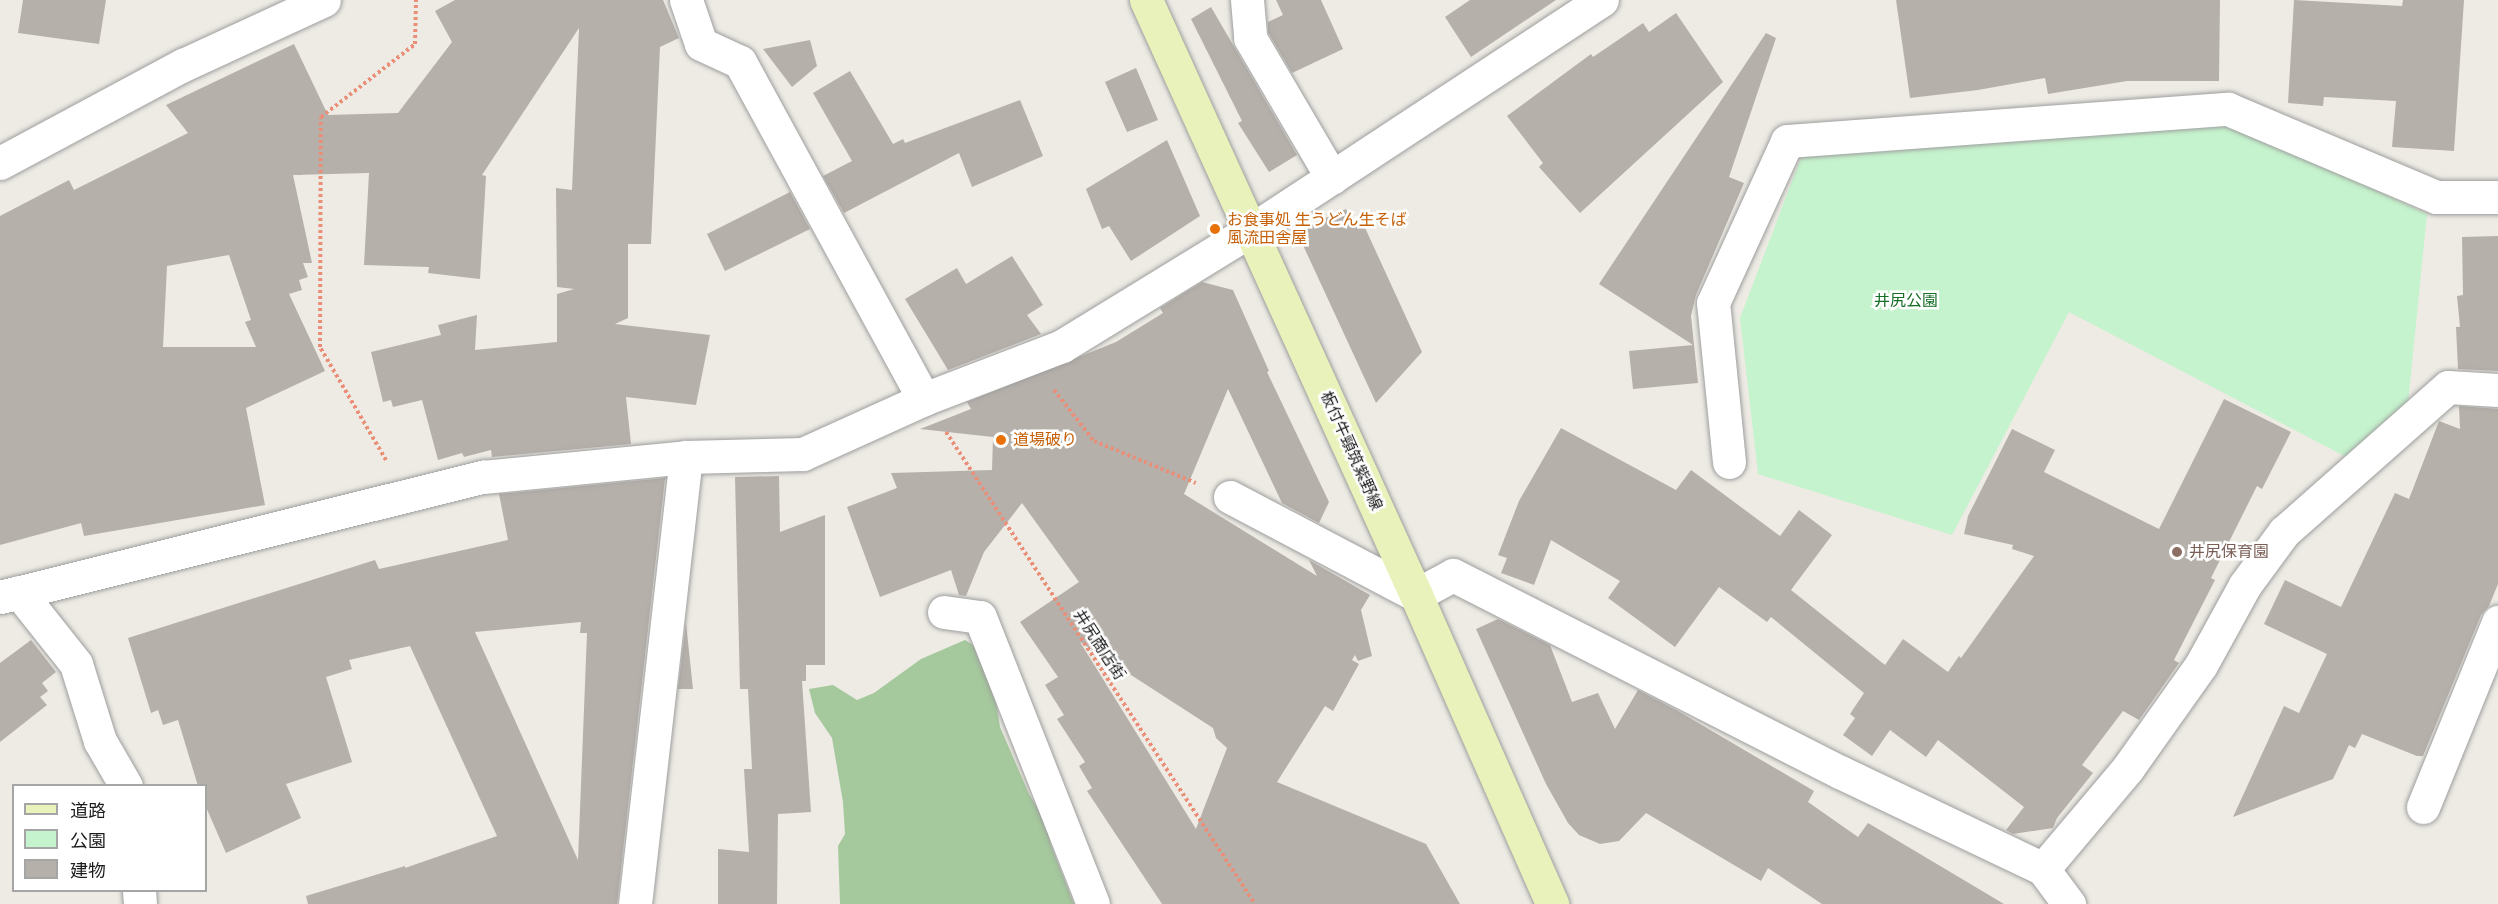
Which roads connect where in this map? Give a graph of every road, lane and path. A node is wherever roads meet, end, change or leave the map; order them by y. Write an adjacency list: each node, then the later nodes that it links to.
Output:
1 (324, 0): 7 (street)
2 (416, 0): 16 (path)
3 (686, 0): 13 (street)
4 (1146, 0): 10 (main road, 板付牛頸筑紫野線)
5 (1247, 0): 8 (street)
6 (1602, 0): 8 (street)
7 (0, 163)
8 (1332, 178): 10 (street)
9 (2498, 197): 15 (street)
10 (1250, 231): 11 (street); 19 (main road, 板付牛頸筑紫野線)
11 (1030, 358): 13 (street); 17 (path)
12 (2498, 390): 24 (street)
13 (924, 399): 14 (street); 27 (path, 井尻商店街)
14 (686, 457): 16 (street); 25 (street)
15 (1728, 462)
16 (407, 496): 18 (street)
17 (1230, 497): 19 (street)
18 (9, 594): 22 (street)
19 (1416, 594): 24 (street); 28 (main road, 板付牛頸筑紫野線)
20 (944, 612): 26 (street)
21 (2498, 622): 23 (street)
22 (125, 784)
23 (2423, 807)
24 (2043, 868): 29 (street)
25 (635, 904)
26 (1093, 904)
27 (1255, 904)
28 (1552, 904)
29 (2068, 904)

